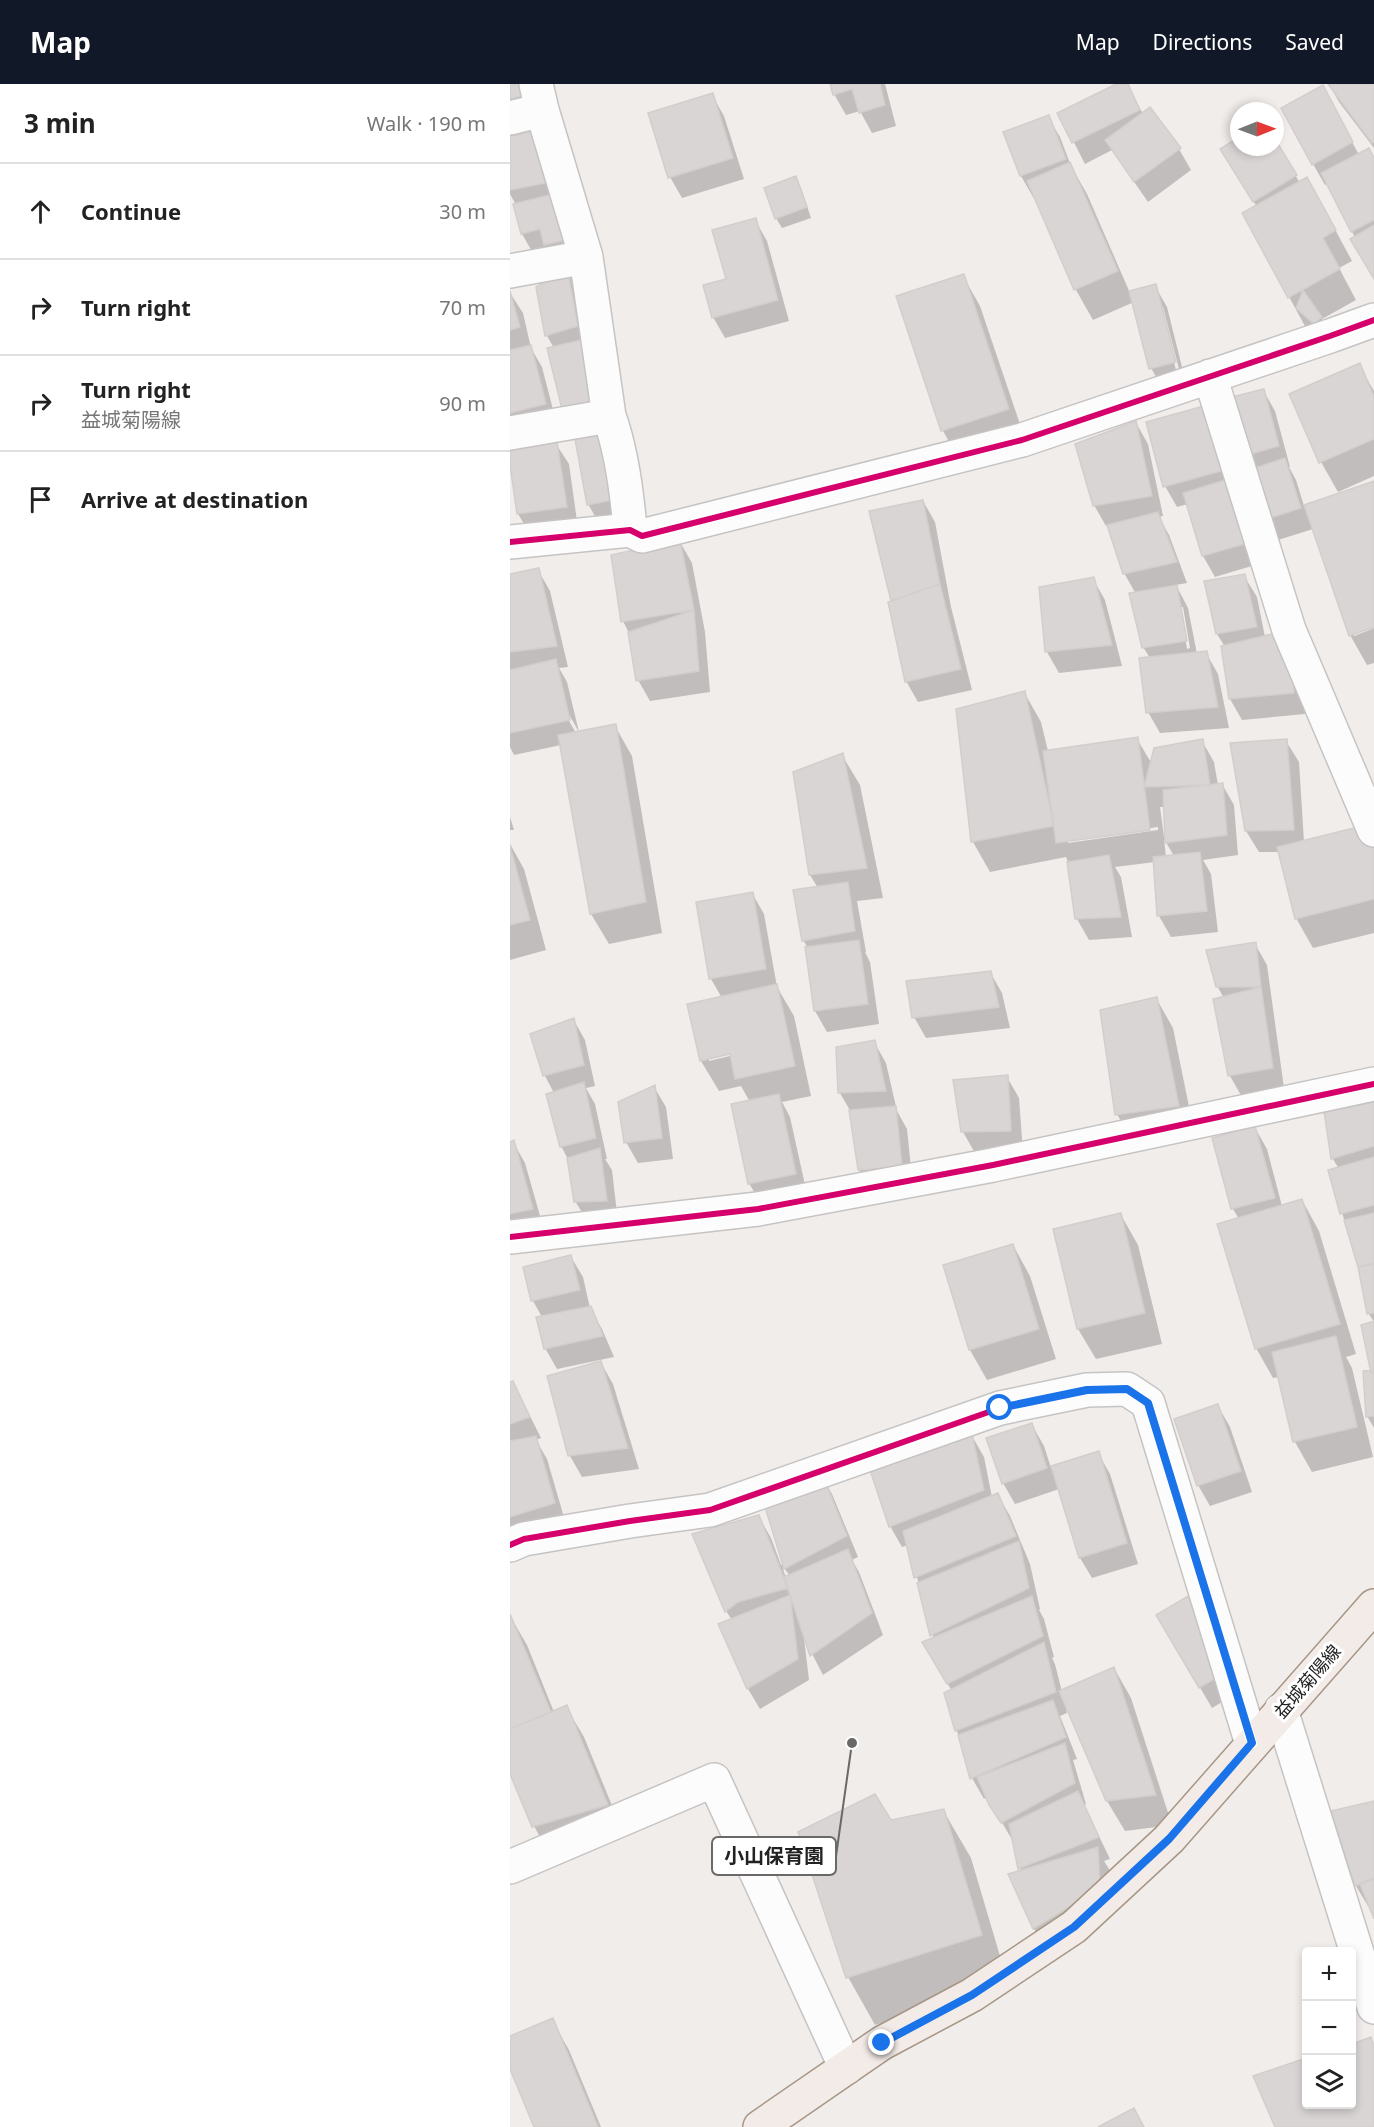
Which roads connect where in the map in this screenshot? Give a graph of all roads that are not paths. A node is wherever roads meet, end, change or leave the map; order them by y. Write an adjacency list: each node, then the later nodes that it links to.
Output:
1 (539, 97): 2 (street); 3 (street)
2 (510, 118)
3 (586, 257): 4 (street); 7 (street)
4 (510, 271)
5 (1374, 320): 6 (street)
6 (1210, 376): 9 (street); 11 (street)
7 (609, 416): 8 (street); 9 (street)
8 (510, 433)
9 (630, 530): 10 (street)
10 (510, 542)
11 (1374, 830)
12 (1374, 1084): 13 (street)
13 (510, 1237)
14 (510, 1545): 17 (street)
15 (1374, 1606): 16 (main road, 益城菊陽線)
16 (1281, 1710): 17 (main road, 益城菊陽線); 19 (street)
17 (1252, 1743): 20 (main road, 益城菊陽線)
18 (510, 1867): 20 (street)
19 (1374, 2007)
20 (846, 2068): 21 (main road, 益城菊陽線)
21 (760, 2127)

